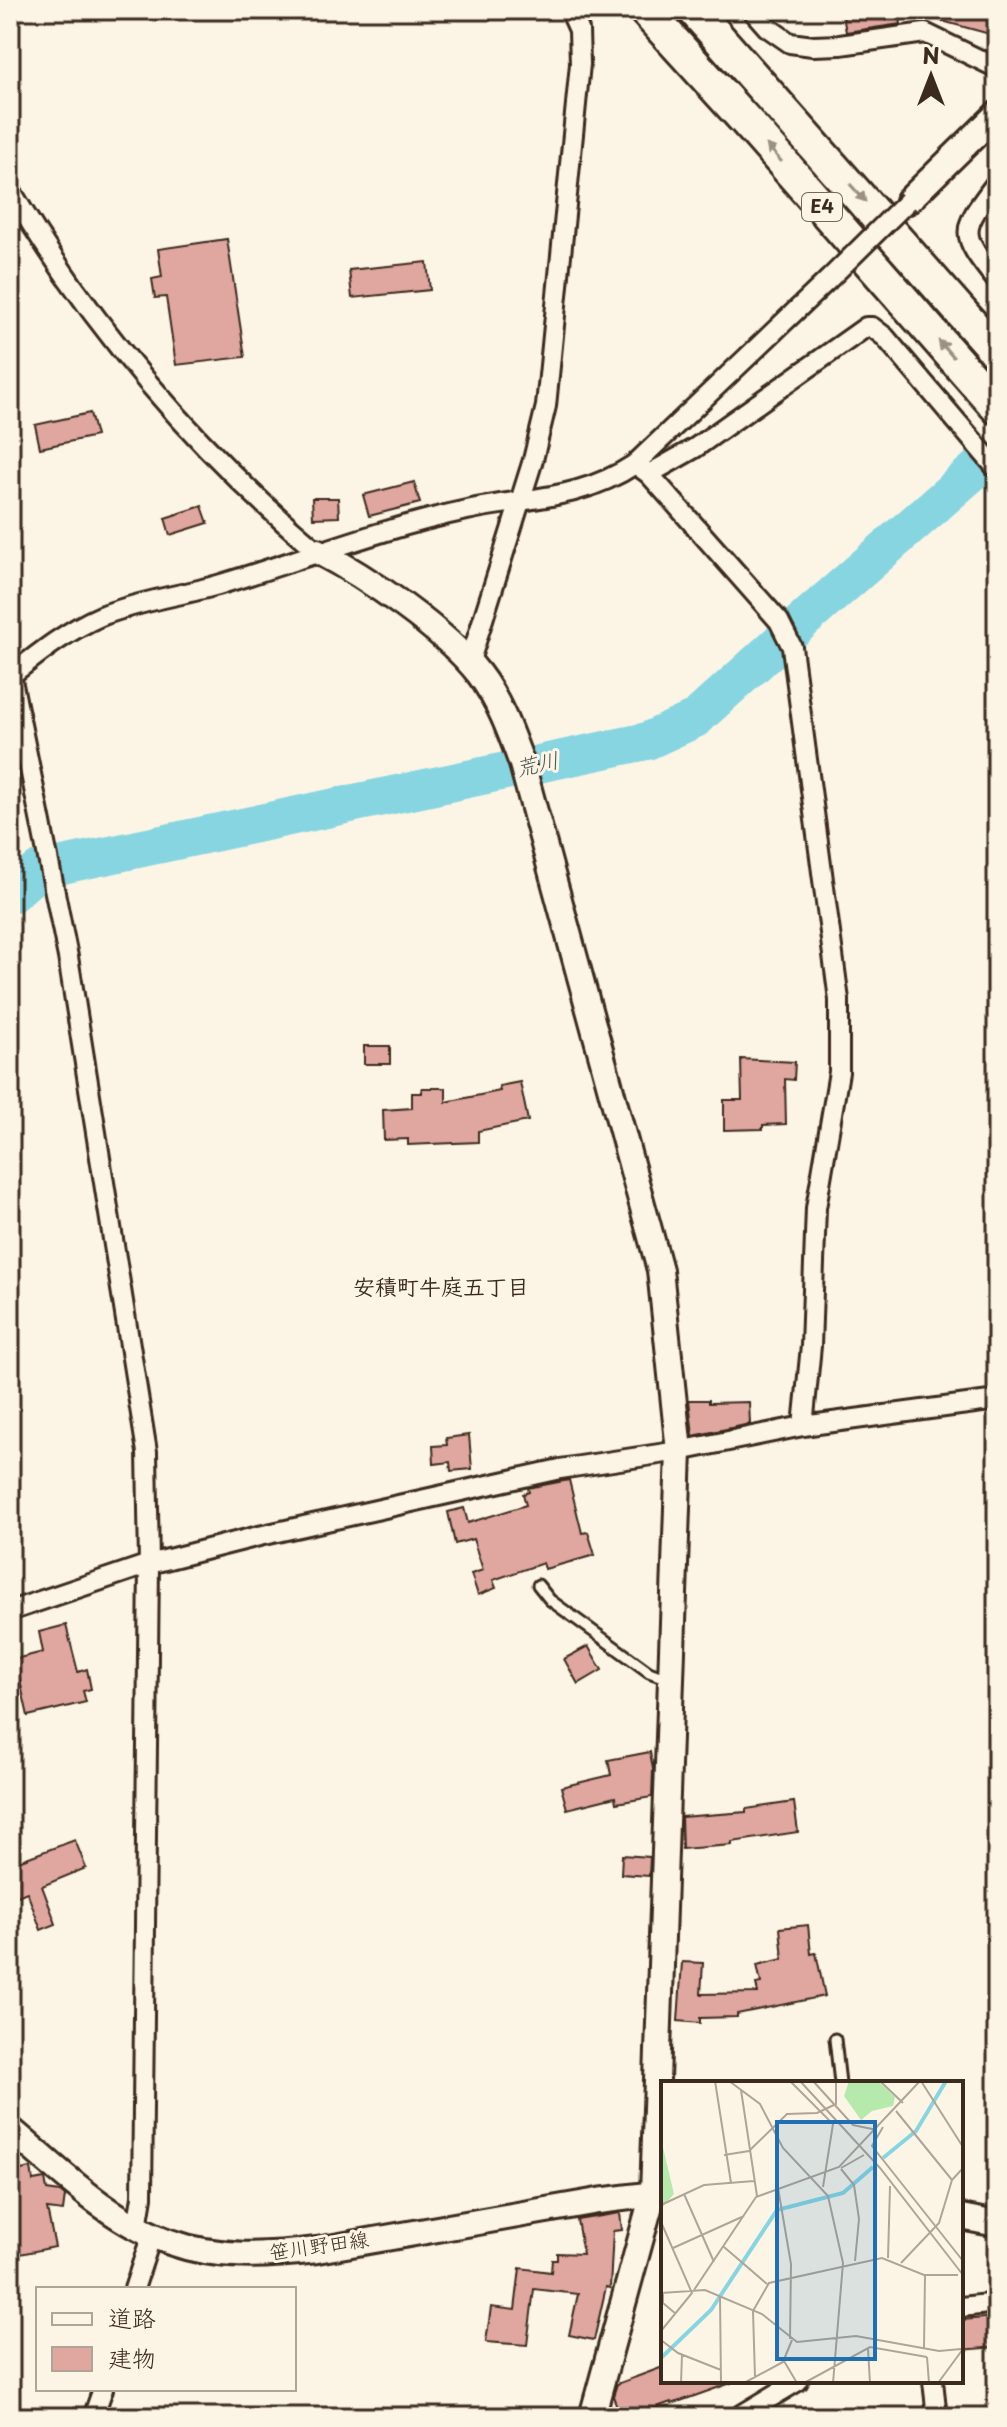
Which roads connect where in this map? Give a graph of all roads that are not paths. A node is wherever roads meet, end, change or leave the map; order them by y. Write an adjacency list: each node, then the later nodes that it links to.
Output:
1 (570, 10): 15 (street)
2 (645, 10): 12 (highway, E4, one-way to 2)
3 (694, 10): 11 (highway, E4, one-way to 11)
4 (752, 10): 5 (street)
5 (997, 68)
6 (997, 114): 9 (street)
7 (997, 182): 10 (street)
8 (10, 189): 16 (street)
9 (908, 201): 13 (street, bridge)
10 (997, 281)
11 (997, 353)
12 (997, 407)
13 (642, 469): 14 (street); 15 (street); 20 (street)
14 (997, 469)
15 (520, 500): 16 (street); 17 (street)
16 (317, 551): 17 (street); 18 (street)
17 (469, 664): 21 (street)
18 (10, 675): 22 (street)
19 (997, 1400): 20 (street)
20 (803, 1426): 21 (street)
21 (679, 1451): 22 (street); 25 (street)
22 (149, 1564): 24 (street); 32 (street)
23 (538, 1585): 25 (lane)
24 (10, 1611)
25 (671, 1680): 29 (street)
26 (835, 2039): 27 (lane)
27 (840, 2081)
28 (10, 2129): 32 (street, 笹川野田線)
29 (658, 2194): 32 (street, 笹川野田線); 40 (street)
30 (963, 2217): 31 (street)
31 (997, 2224)
32 (145, 2231): 33 (street)
33 (134, 2287)
34 (997, 2303): 35 (street)
35 (963, 2307)
36 (795, 2383): 41 (street)
37 (933, 2383): 42 (street)
38 (102, 2391): 39 (street)
39 (93, 2417)
40 (592, 2417)
41 (738, 2417)
42 (937, 2417)

